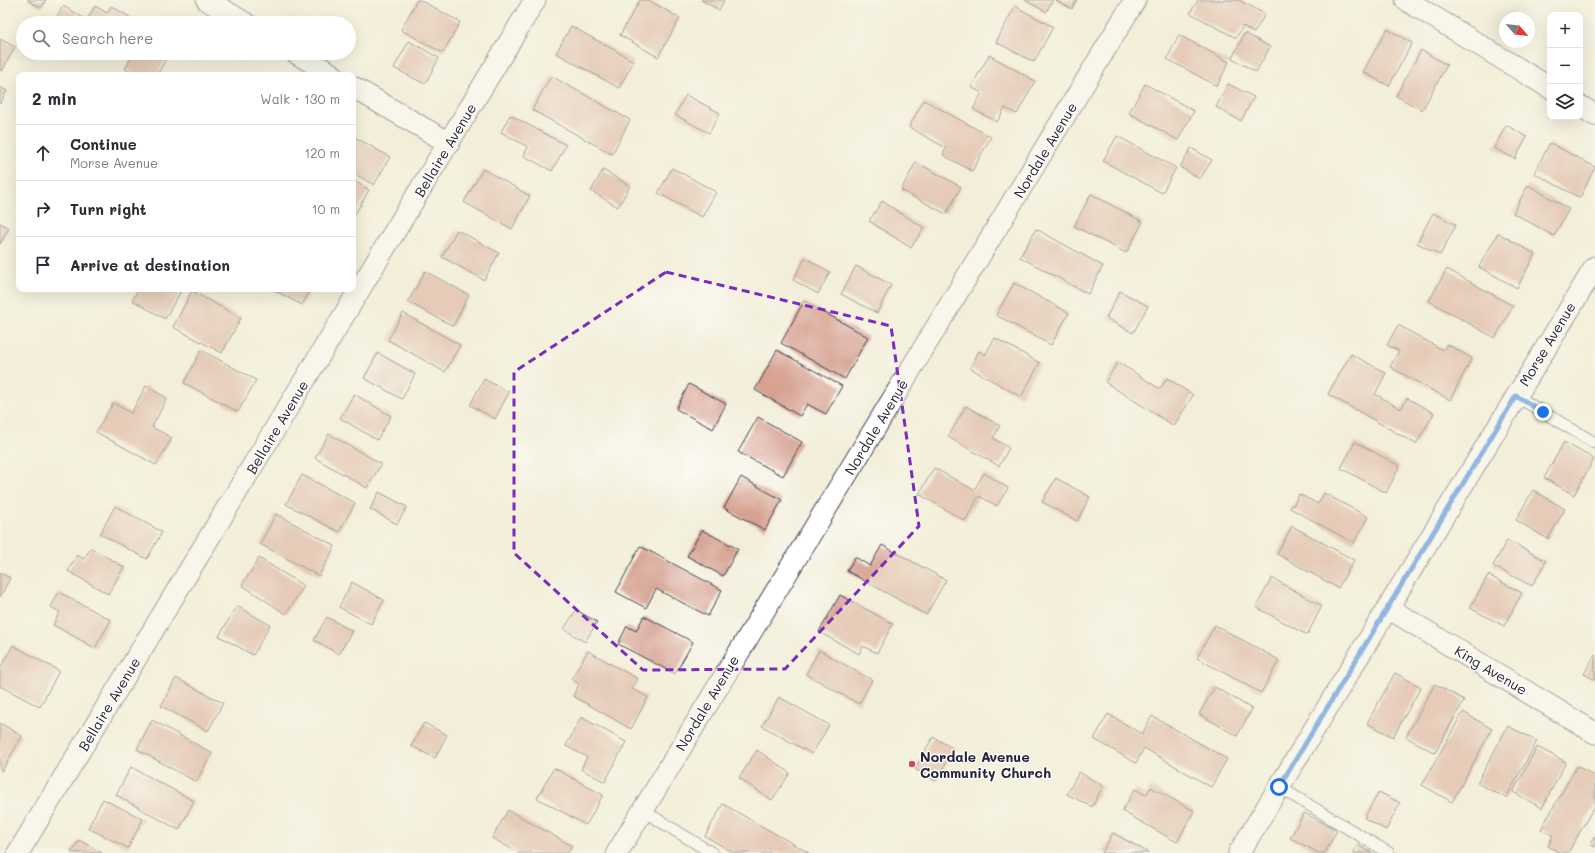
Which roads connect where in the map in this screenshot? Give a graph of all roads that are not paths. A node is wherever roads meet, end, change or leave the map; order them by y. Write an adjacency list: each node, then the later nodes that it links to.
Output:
1 (206, 0): 5 (street)
2 (535, 0): 12 (street, Bellaire Avenue)
3 (1135, 0): 19 (street, Nordale Avenue)
4 (1406, 0): 8 (street)
5 (234, 16)
6 (308, 60): 7 (street)
7 (328, 72)
8 (1547, 86)
9 (356, 89): 12 (street)
10 (1583, 108): 11 (street)
11 (1595, 115)
12 (449, 143): 20 (street, Bellaire Avenue)
13 (1595, 267): 14 (street, Morse Avenue)
14 (1516, 396): 15 (lane); 16 (street, Morse Avenue)
15 (1595, 443)
16 (1388, 608): 17 (street, King Avenue); 18 (street, Morse Avenue)
17 (1595, 732)
18 (1279, 787): 23 (street, Morse Avenue); 24 (lane)
19 (642, 810): 21 (street, Nordale Avenue); 22 (lane)
20 (18, 853)
21 (617, 853)
22 (712, 853)
23 (1239, 853)
24 (1389, 853)

